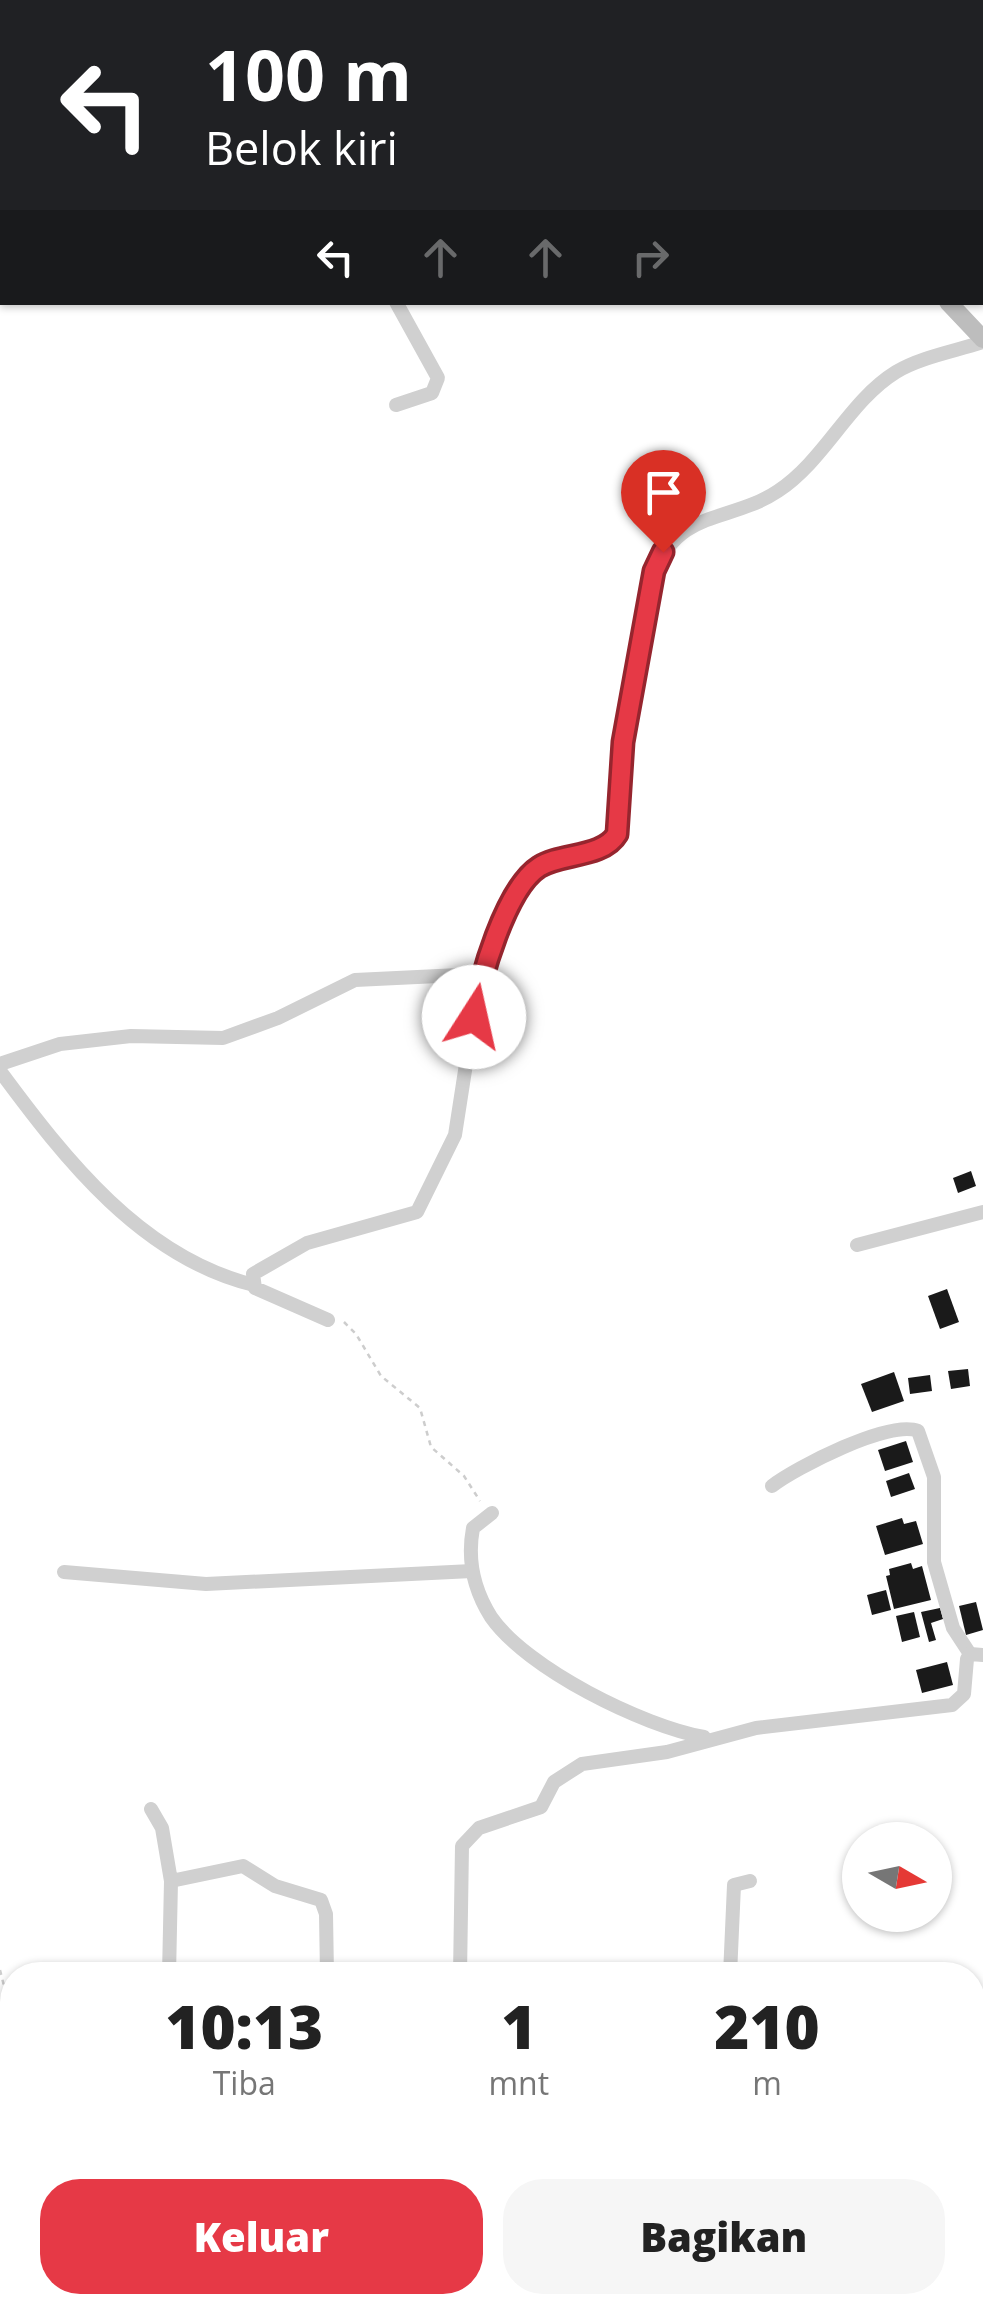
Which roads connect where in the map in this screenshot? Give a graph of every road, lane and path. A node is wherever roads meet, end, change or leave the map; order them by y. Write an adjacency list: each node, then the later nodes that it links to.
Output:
1 (398, 305): 4 (street)
2 (951, 305): 3 (street)
3 (983, 340): 5 (street)
4 (396, 405)
5 (480, 974): 6 (street); 9 (street)
6 (0, 1068): 9 (street)
7 (983, 1212): 8 (street)
8 (856, 1245)
9 (254, 1286): 10 (street)
10 (328, 1320): 12 (path)
11 (772, 1486): 15 (street)
12 (492, 1513): 13 (street)
13 (472, 1571): 14 (street); 16 (street)
14 (64, 1572)
15 (977, 1654): 16 (street)
16 (710, 1738): 22 (street)
17 (151, 1809): 18 (street)
18 (171, 1881): 20 (street); 21 (street)
19 (750, 1881): 23 (street)
20 (169, 1962)
21 (327, 1962)
22 (460, 1962)
23 (731, 1962)

